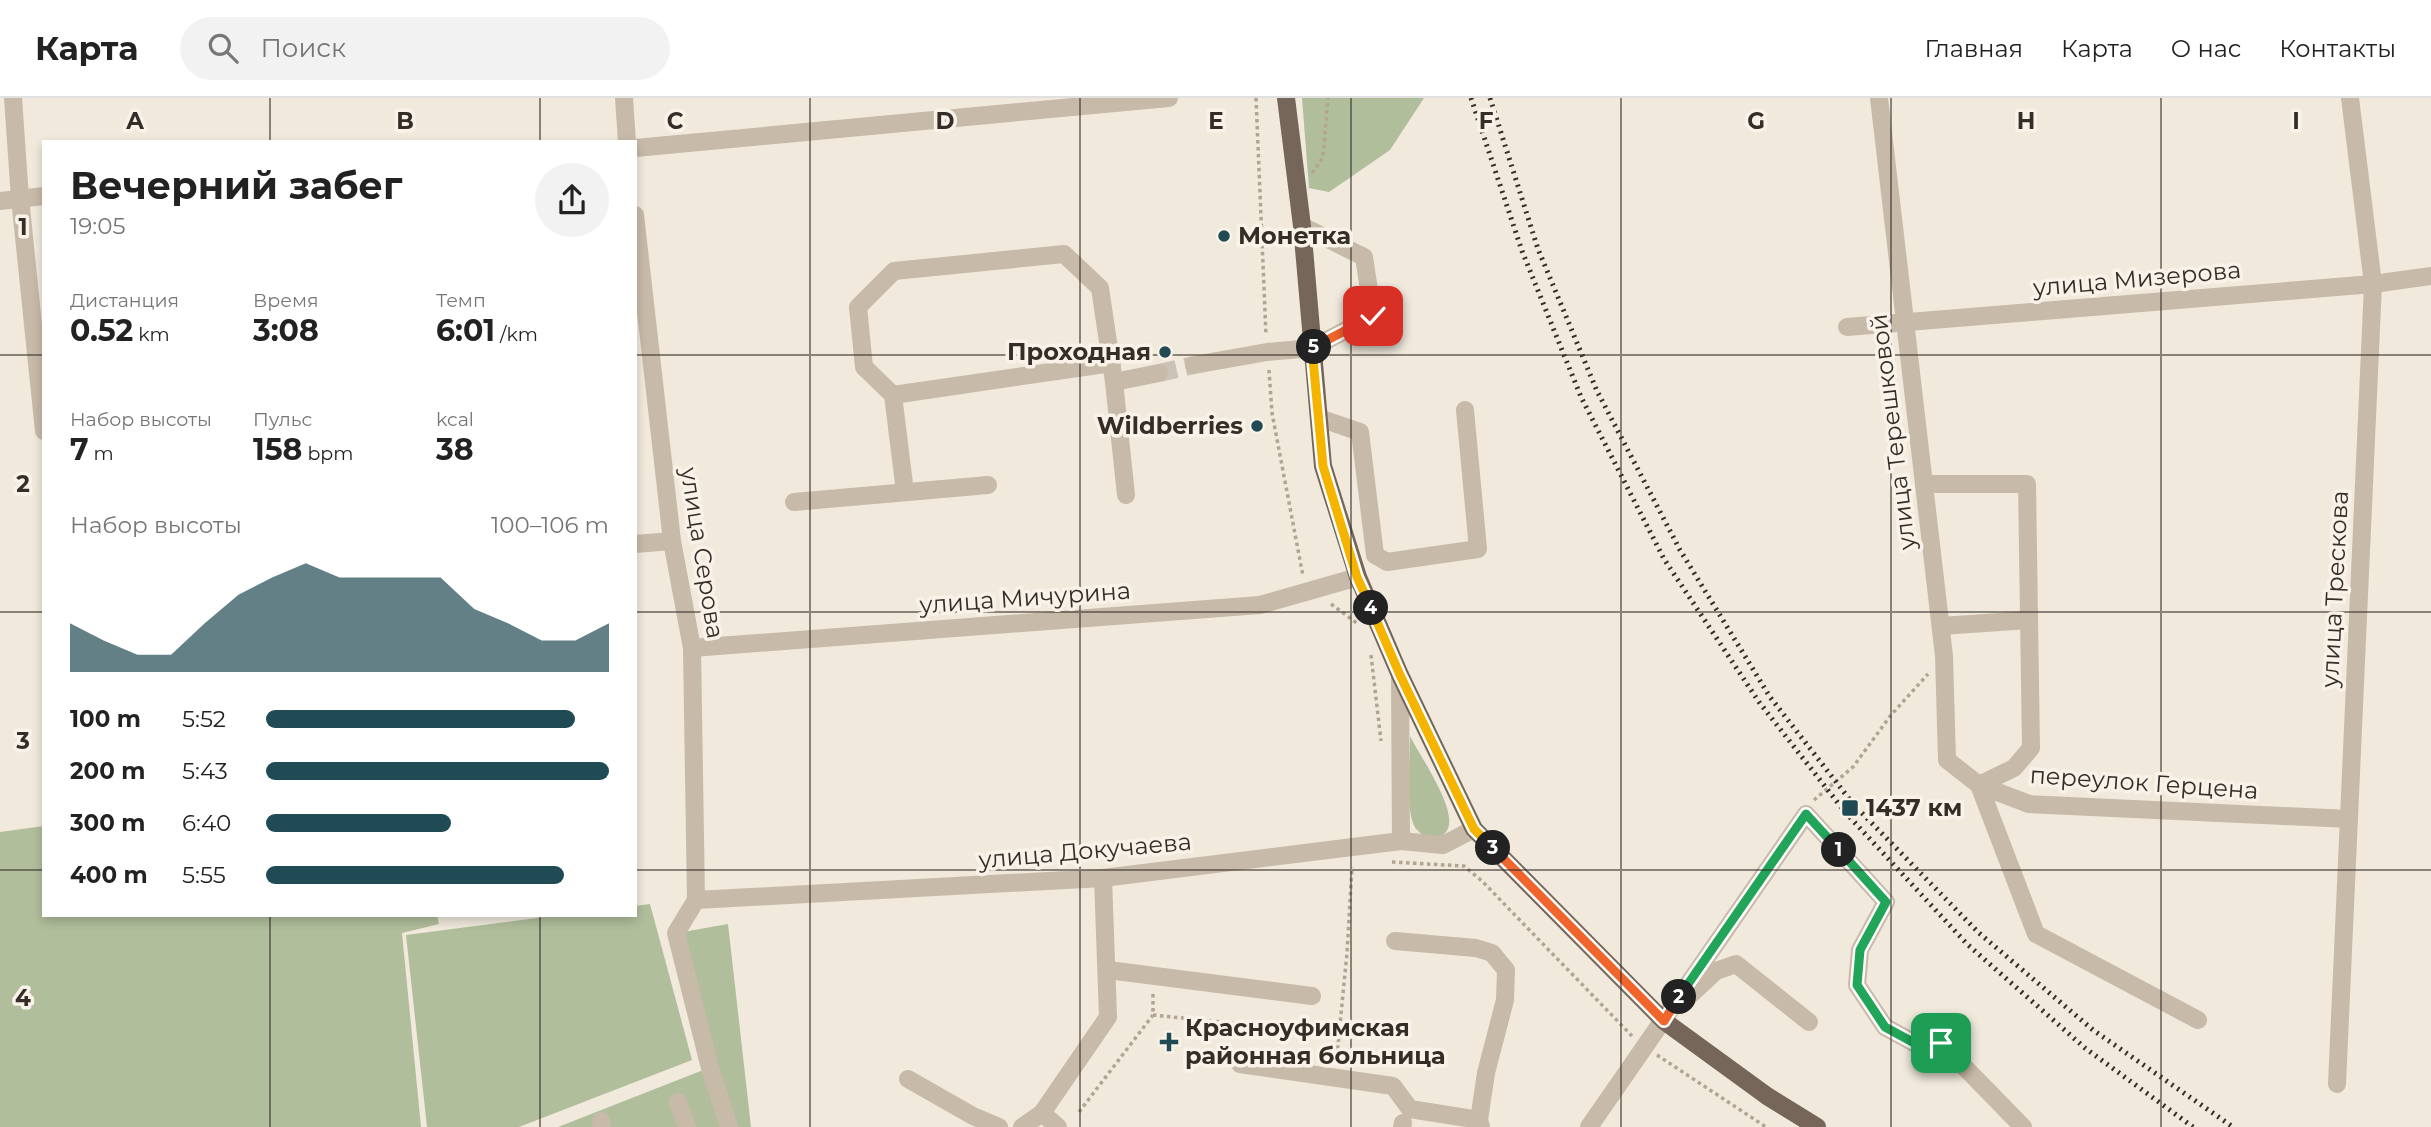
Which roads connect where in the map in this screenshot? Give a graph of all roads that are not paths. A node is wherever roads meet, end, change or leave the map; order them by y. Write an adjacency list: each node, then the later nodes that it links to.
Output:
1 (13, 98): 10 (street)
2 (624, 98): 7 (street)
3 (1169, 98): 8 (street)
4 (1286, 98): 12 (main road)
5 (1879, 98): 16 (street, улица Терешковой)
6 (2350, 98): 15 (street, улица Трескова)
7 (627, 140)
8 (637, 148)
9 (42, 196): 10 (street)
10 (20, 198): 11 (street); 25 (street)
11 (0, 201)
12 (1302, 226): 18 (main road); 18 (street)
13 (637, 233): 32 (street, улица Серова)
14 (2431, 276): 15 (street, улица Мизерова)
15 (2373, 284): 16 (street, улица Мизерова); 41 (street, улица Трескова)
16 (1905, 322): 17 (street, улица Мизерова); 27 (street, улица Терешковой)
17 (1847, 327)
18 (1312, 348): 20 (street); 26 (main road)
19 (1112, 363): 22 (street); 23 (street); 23 (street)
20 (1194, 365)
21 (1159, 373): 22 (street)
22 (1114, 382): 30 (street)
23 (893, 395): 29 (street)
24 (1465, 410): 26 (street)
25 (42, 412)
26 (1319, 418): 34 (main road)
27 (1924, 484): 35 (street); 36 (street, улица Терешковой)
28 (988, 485): 29 (street)
29 (905, 492): 31 (street)
30 (1126, 495)
31 (794, 502)
32 (672, 541): 33 (street); 37 (street, улица Серова)
33 (637, 544)
34 (1357, 577): 37 (street, улица Мичурина); 38 (main road)
35 (2029, 620): 36 (street); 40 (street)
36 (1941, 626): 39 (street, улица Терешковой)
37 (692, 648): 45 (street, улица Серова)
38 (1400, 675): 42 (main road); 43 (street)
39 (1947, 760): 40 (street, переулок Герцена)
40 (1979, 785): 41 (street, переулок Герцена); 49 (street)
41 (2349, 819): 54 (street, улица Трескова)
42 (1474, 829): 43 (street, улица Докучаева); 50 (main road)
43 (1401, 841): 44 (street, улица Докучаева)
44 (1103, 878): 45 (street, улица Докучаева); 47 (street)
45 (696, 900): 59 (street)
46 (1395, 941): 57 (street)
47 (1108, 970): 48 (street); 56 (street)
48 (1312, 996)
49 (2198, 1020)
50 (1664, 1021): 51 (street); 63 (street); 64 (main road); 65 (street)
51 (1809, 1022)
52 (1240, 1064): 57 (street)
53 (908, 1079): 60 (street)
54 (2337, 1084)
55 (678, 1102): 58 (street)
56 (1042, 1113): 61 (street); 62 (street)
57 (1480, 1124)
58 (687, 1127)
59 (729, 1127)
60 (999, 1127)
61 (1022, 1127)
62 (1058, 1127)
63 (1588, 1127)
64 (1817, 1127)
65 (2024, 1127)

